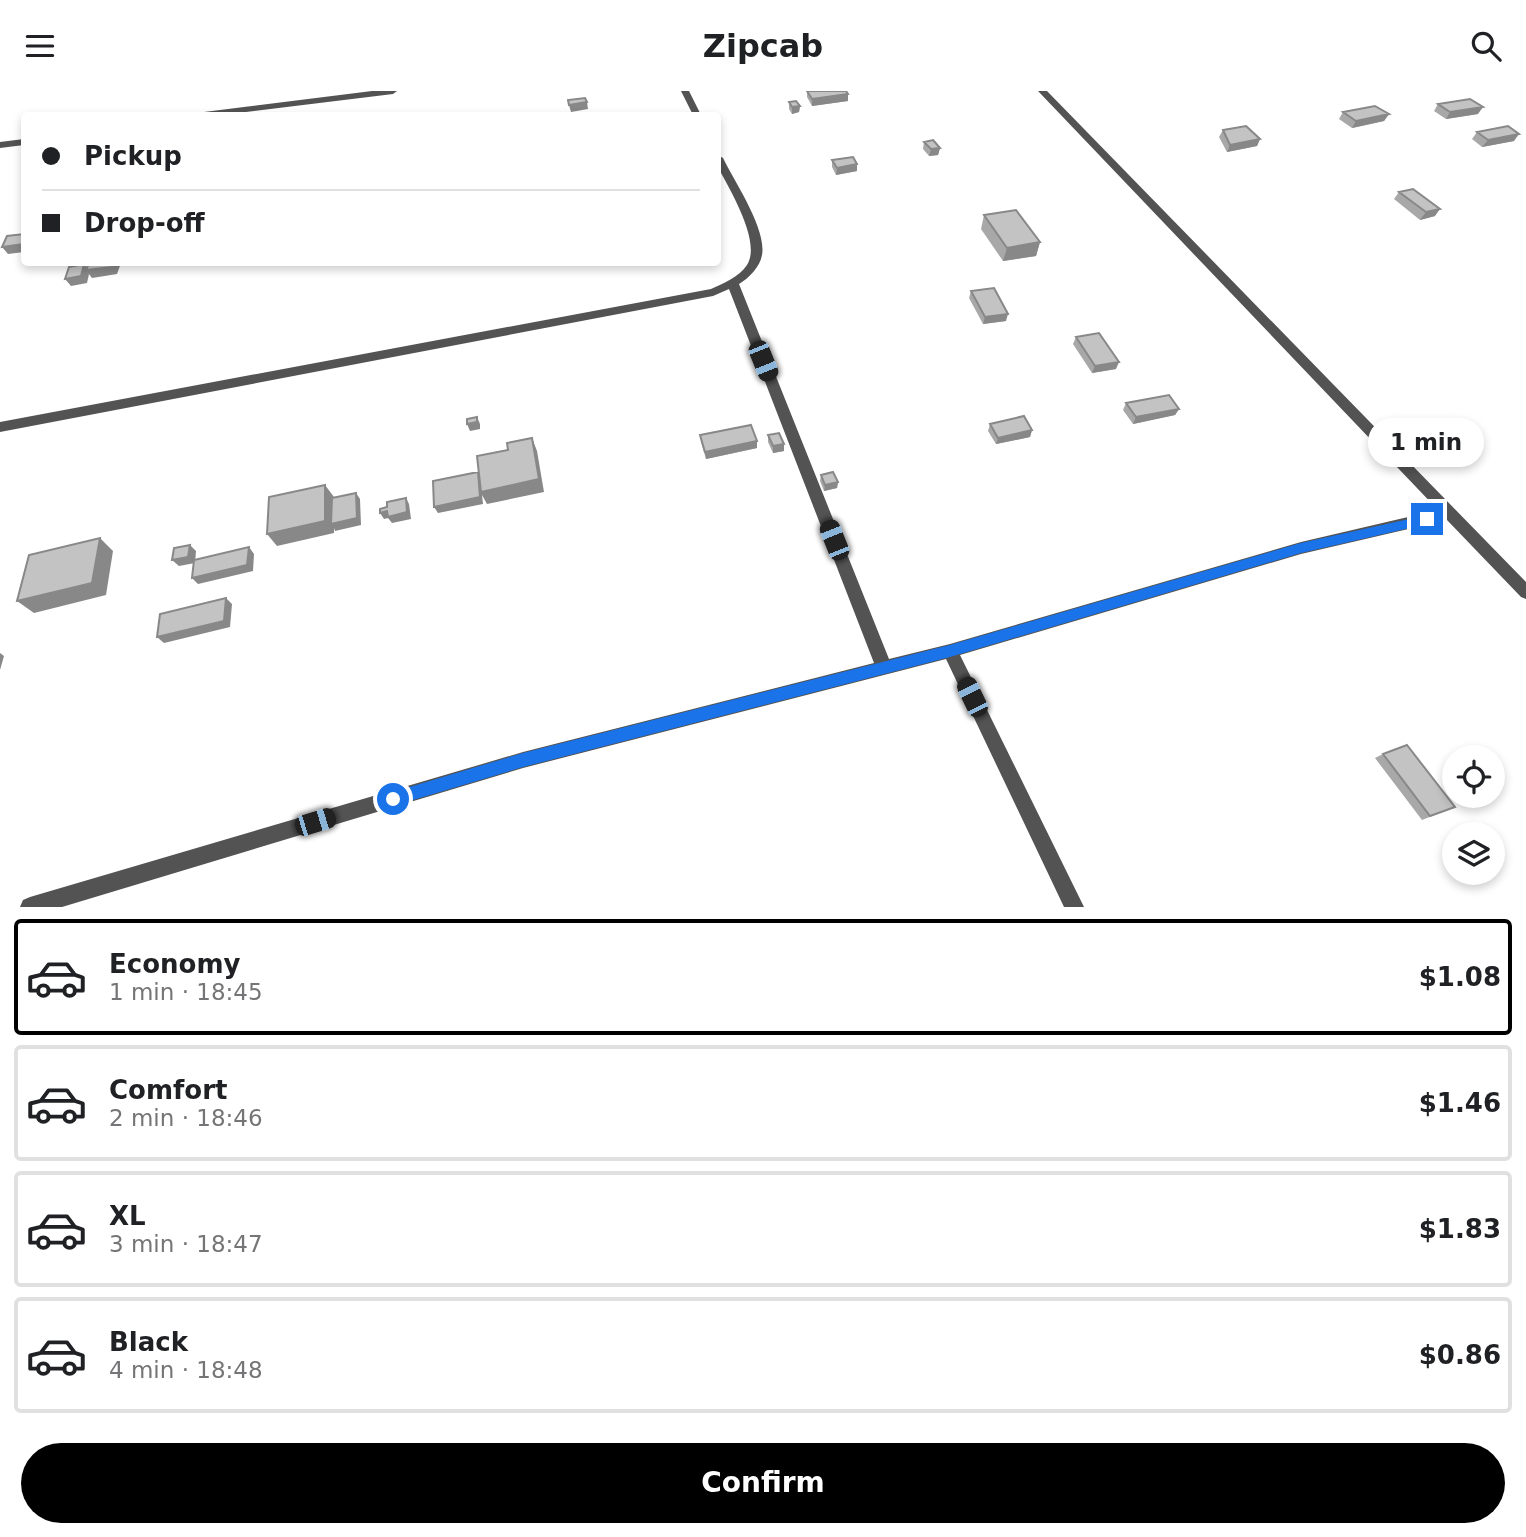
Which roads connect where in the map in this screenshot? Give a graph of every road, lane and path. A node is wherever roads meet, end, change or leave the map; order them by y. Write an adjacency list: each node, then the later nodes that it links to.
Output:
1 (393, 91): 4 (street)
2 (685, 91): 5 (street)
3 (1042, 91): 11 (street)
4 (228, 112)
5 (696, 112)
6 (21, 142): 7 (street)
7 (0, 145)
8 (721, 164): 9 (street)
9 (733, 284): 10 (street); 14 (street)
10 (0, 426)
11 (1452, 513): 12 (street); 13 (street)
12 (1526, 591)
13 (950, 651): 14 (street); 16 (street)
14 (884, 668): 15 (street)
15 (30, 907)
16 (1074, 907)

